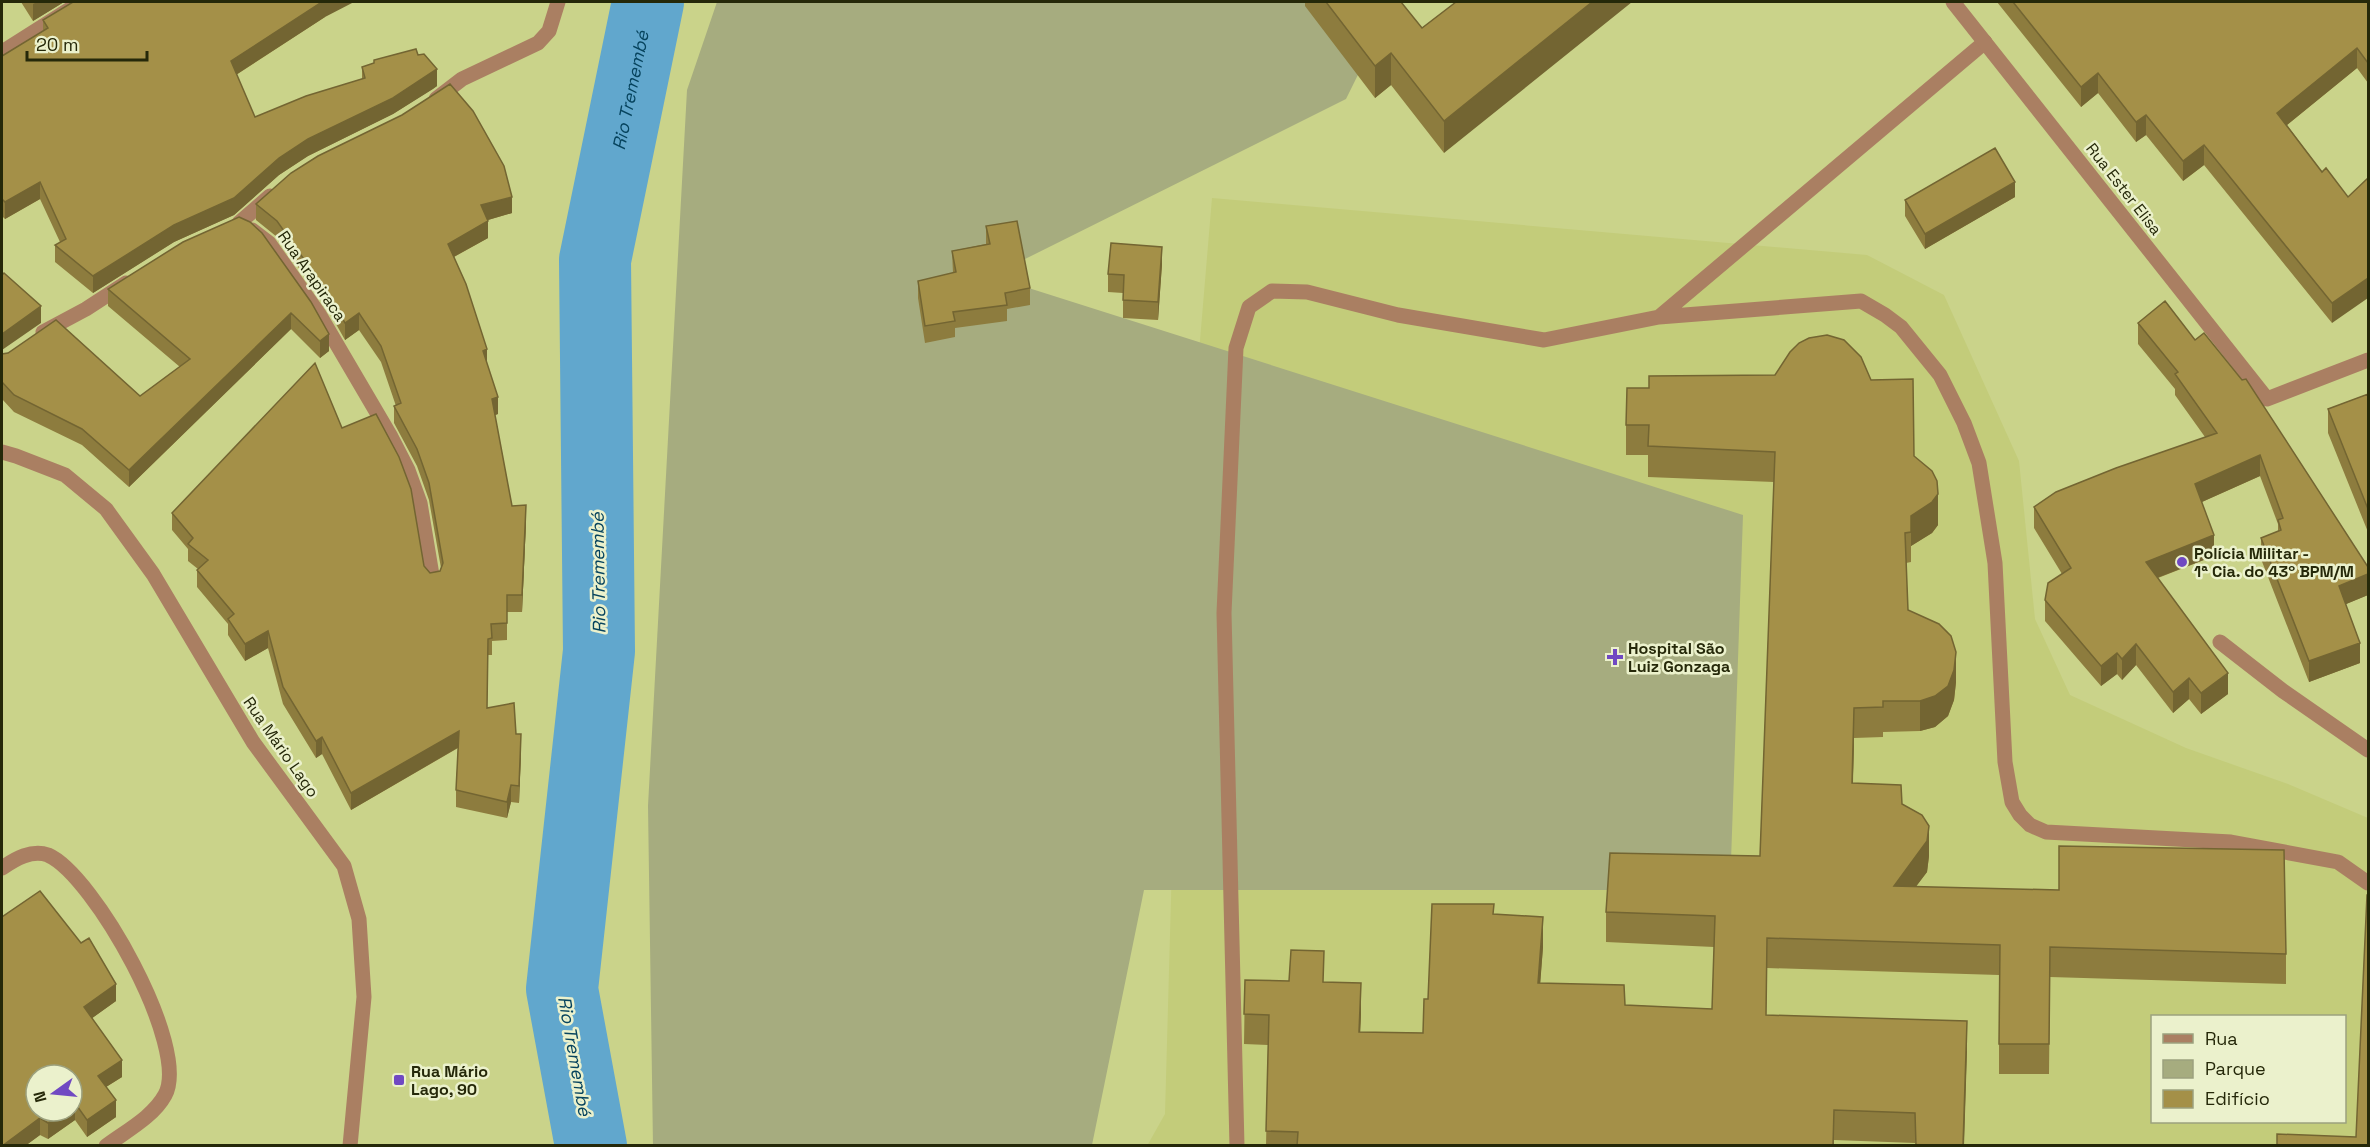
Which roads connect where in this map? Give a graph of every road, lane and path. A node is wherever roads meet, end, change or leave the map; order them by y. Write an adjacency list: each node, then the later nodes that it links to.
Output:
1 (81, 2): 5 (street)
2 (558, 2): 6 (street)
3 (1953, 2): 4 (street, Rua Ester Elisa)
4 (1984, 42): 9 (street); 11 (street, Rua Ester Elisa)
5 (2, 50)
6 (425, 107)
7 (278, 189): 13 (street, Rua Arapiraca)
8 (140, 274): 10 (street)
9 (1659, 317): 17 (street); 20 (street)
10 (27, 342)
11 (2368, 360)
12 (2, 453): 19 (street, Rua Mário Lago)
13 (433, 581)
14 (2220, 642): 15 (street)
15 (2368, 750)
16 (2, 868): 18 (street)
17 (2368, 883)
18 (106, 1146)
19 (350, 1146)
20 (1237, 1146)

